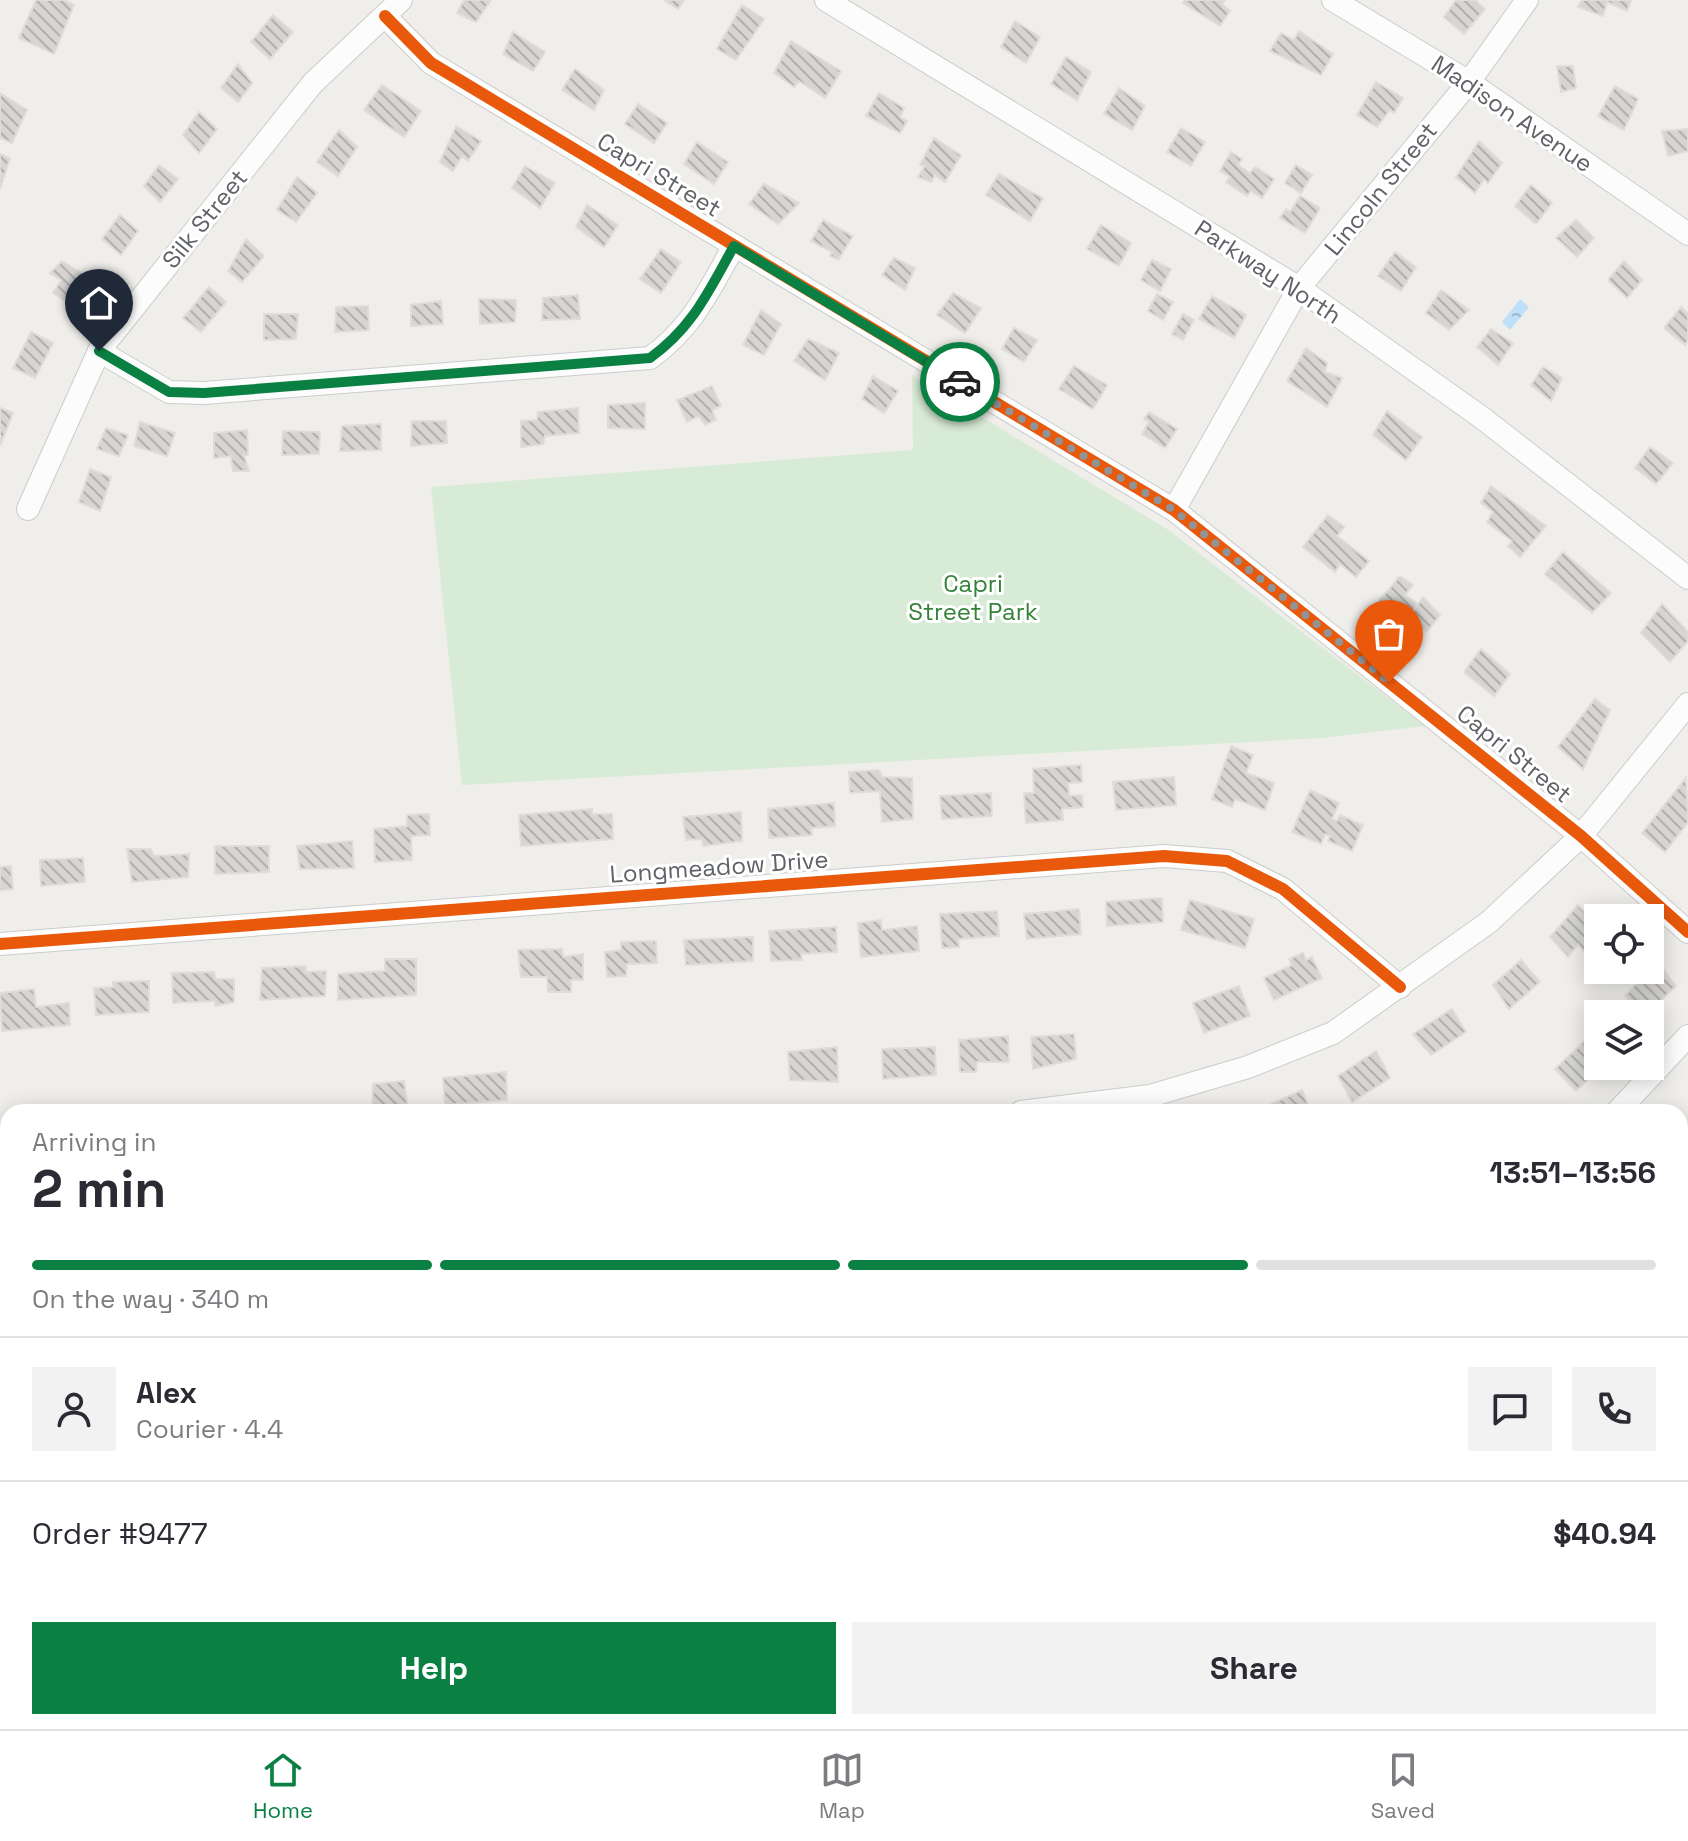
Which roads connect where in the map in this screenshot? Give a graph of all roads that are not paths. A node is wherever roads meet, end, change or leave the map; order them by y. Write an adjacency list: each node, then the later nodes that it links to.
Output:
1 (826, 0): 8 (street, Parkway North)
2 (1333, 0): 5 (street, Madison Avenue)
3 (1527, 0): 5 (street, Lincoln Street)
4 (393, 8): 7 (street, Capri Street); 9 (street, Silk Street)
5 (1469, 82): 6 (street, Madison Avenue); 8 (street, Lincoln Street)
6 (1687, 230)
7 (734, 246): 9 (street); 11 (street, Capri Street)
8 (1299, 288): 11 (street, Lincoln Street); 12 (street, Parkway North)
9 (99, 351): 10 (street, Silk Street)
10 (28, 509)
11 (1174, 510): 14 (street, Capri Street)
12 (1688, 578)
13 (1688, 704): 14 (street)
14 (1581, 836): 15 (street, Capri Street); 17 (street)
15 (1688, 932)
16 (0, 944): 17 (street, Longmeadow Drive)
17 (1400, 987): 19 (street)
18 (1688, 1036): 20 (street)
19 (1086, 1104)
20 (1624, 1104)

